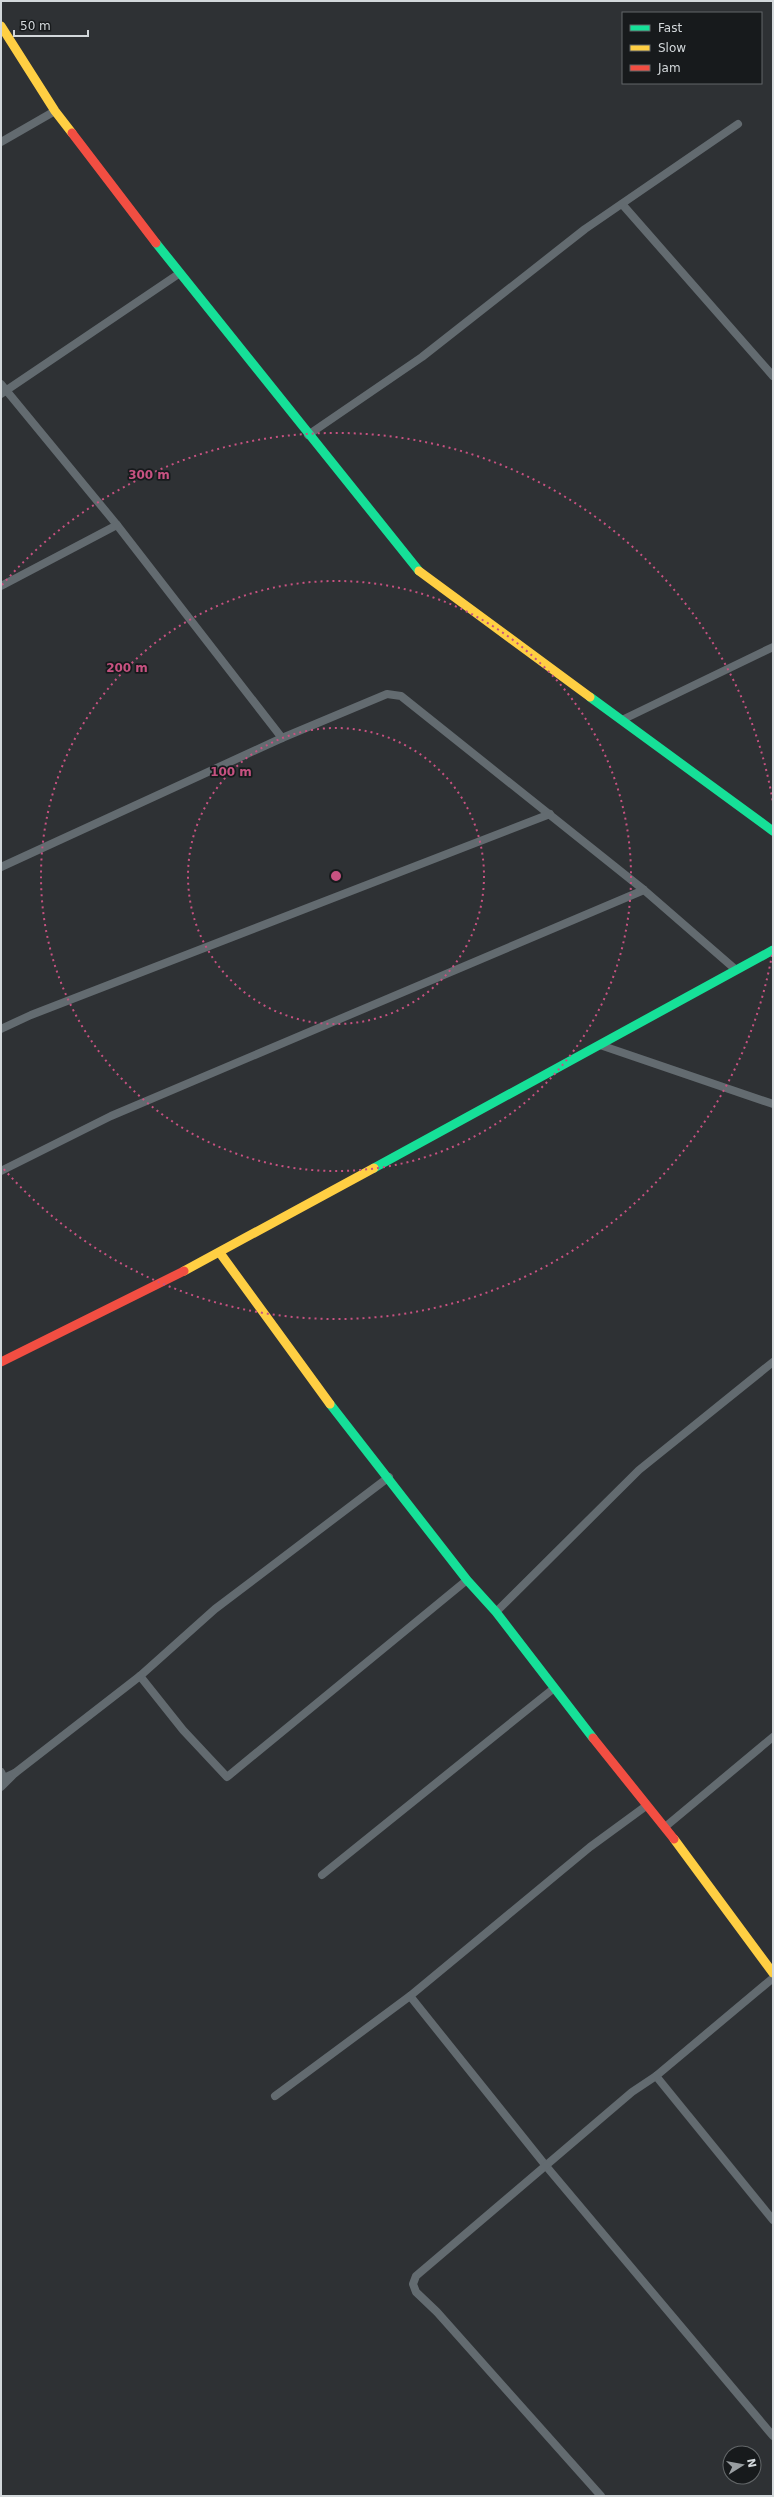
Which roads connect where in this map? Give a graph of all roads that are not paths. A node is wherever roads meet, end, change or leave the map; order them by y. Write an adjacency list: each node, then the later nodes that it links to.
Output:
1 (1, 26): 2 (street)
2 (55, 111): 4 (street); 6 (street)
3 (738, 124): 5 (street)
4 (1, 142)
5 (622, 204): 7 (street); 10 (street)
6 (180, 273): 9 (street); 10 (street)
7 (773, 376)
8 (1, 384): 9 (street)
9 (4, 393): 11 (street)
10 (308, 435): 14 (street)
11 (117, 525): 12 (street); 15 (street)
12 (1, 586)
13 (773, 647): 14 (street)
14 (624, 719): 17 (street)
15 (282, 738): 16 (street); 18 (street)
16 (550, 814): 19 (street); 22 (street)
17 (773, 831)
18 (1, 867)
19 (644, 890): 21 (street); 25 (street)
20 (773, 950): 21 (street)
21 (735, 969): 23 (street)
22 (1, 1029)
23 (600, 1045): 24 (street); 26 (street)
24 (773, 1104)
25 (1, 1171)
26 (220, 1253): 27 (street); 29 (street)
27 (1, 1362)
28 (773, 1362): 31 (street)
29 (389, 1477): 30 (street); 32 (street)
30 (467, 1580): 31 (street); 32 (street)
31 (496, 1612): 33 (street)
32 (140, 1676): 36 (street)
33 (553, 1690): 38 (street); 40 (street)
34 (773, 1737): 39 (street)
35 (1, 1772): 36 (street)
36 (15, 1773): 37 (street)
37 (1, 1787)
38 (646, 1806): 39 (street); 43 (street)
39 (666, 1827): 41 (street)
40 (322, 1875)
41 (773, 1973)
42 (773, 1978): 44 (street)
43 (410, 1996): 45 (street); 46 (street)
44 (656, 2076): 46 (street); 47 (street)
45 (275, 2096)
46 (546, 2166): 48 (street); 49 (street)
47 (773, 2220)
48 (773, 2436)
49 (601, 2496)

